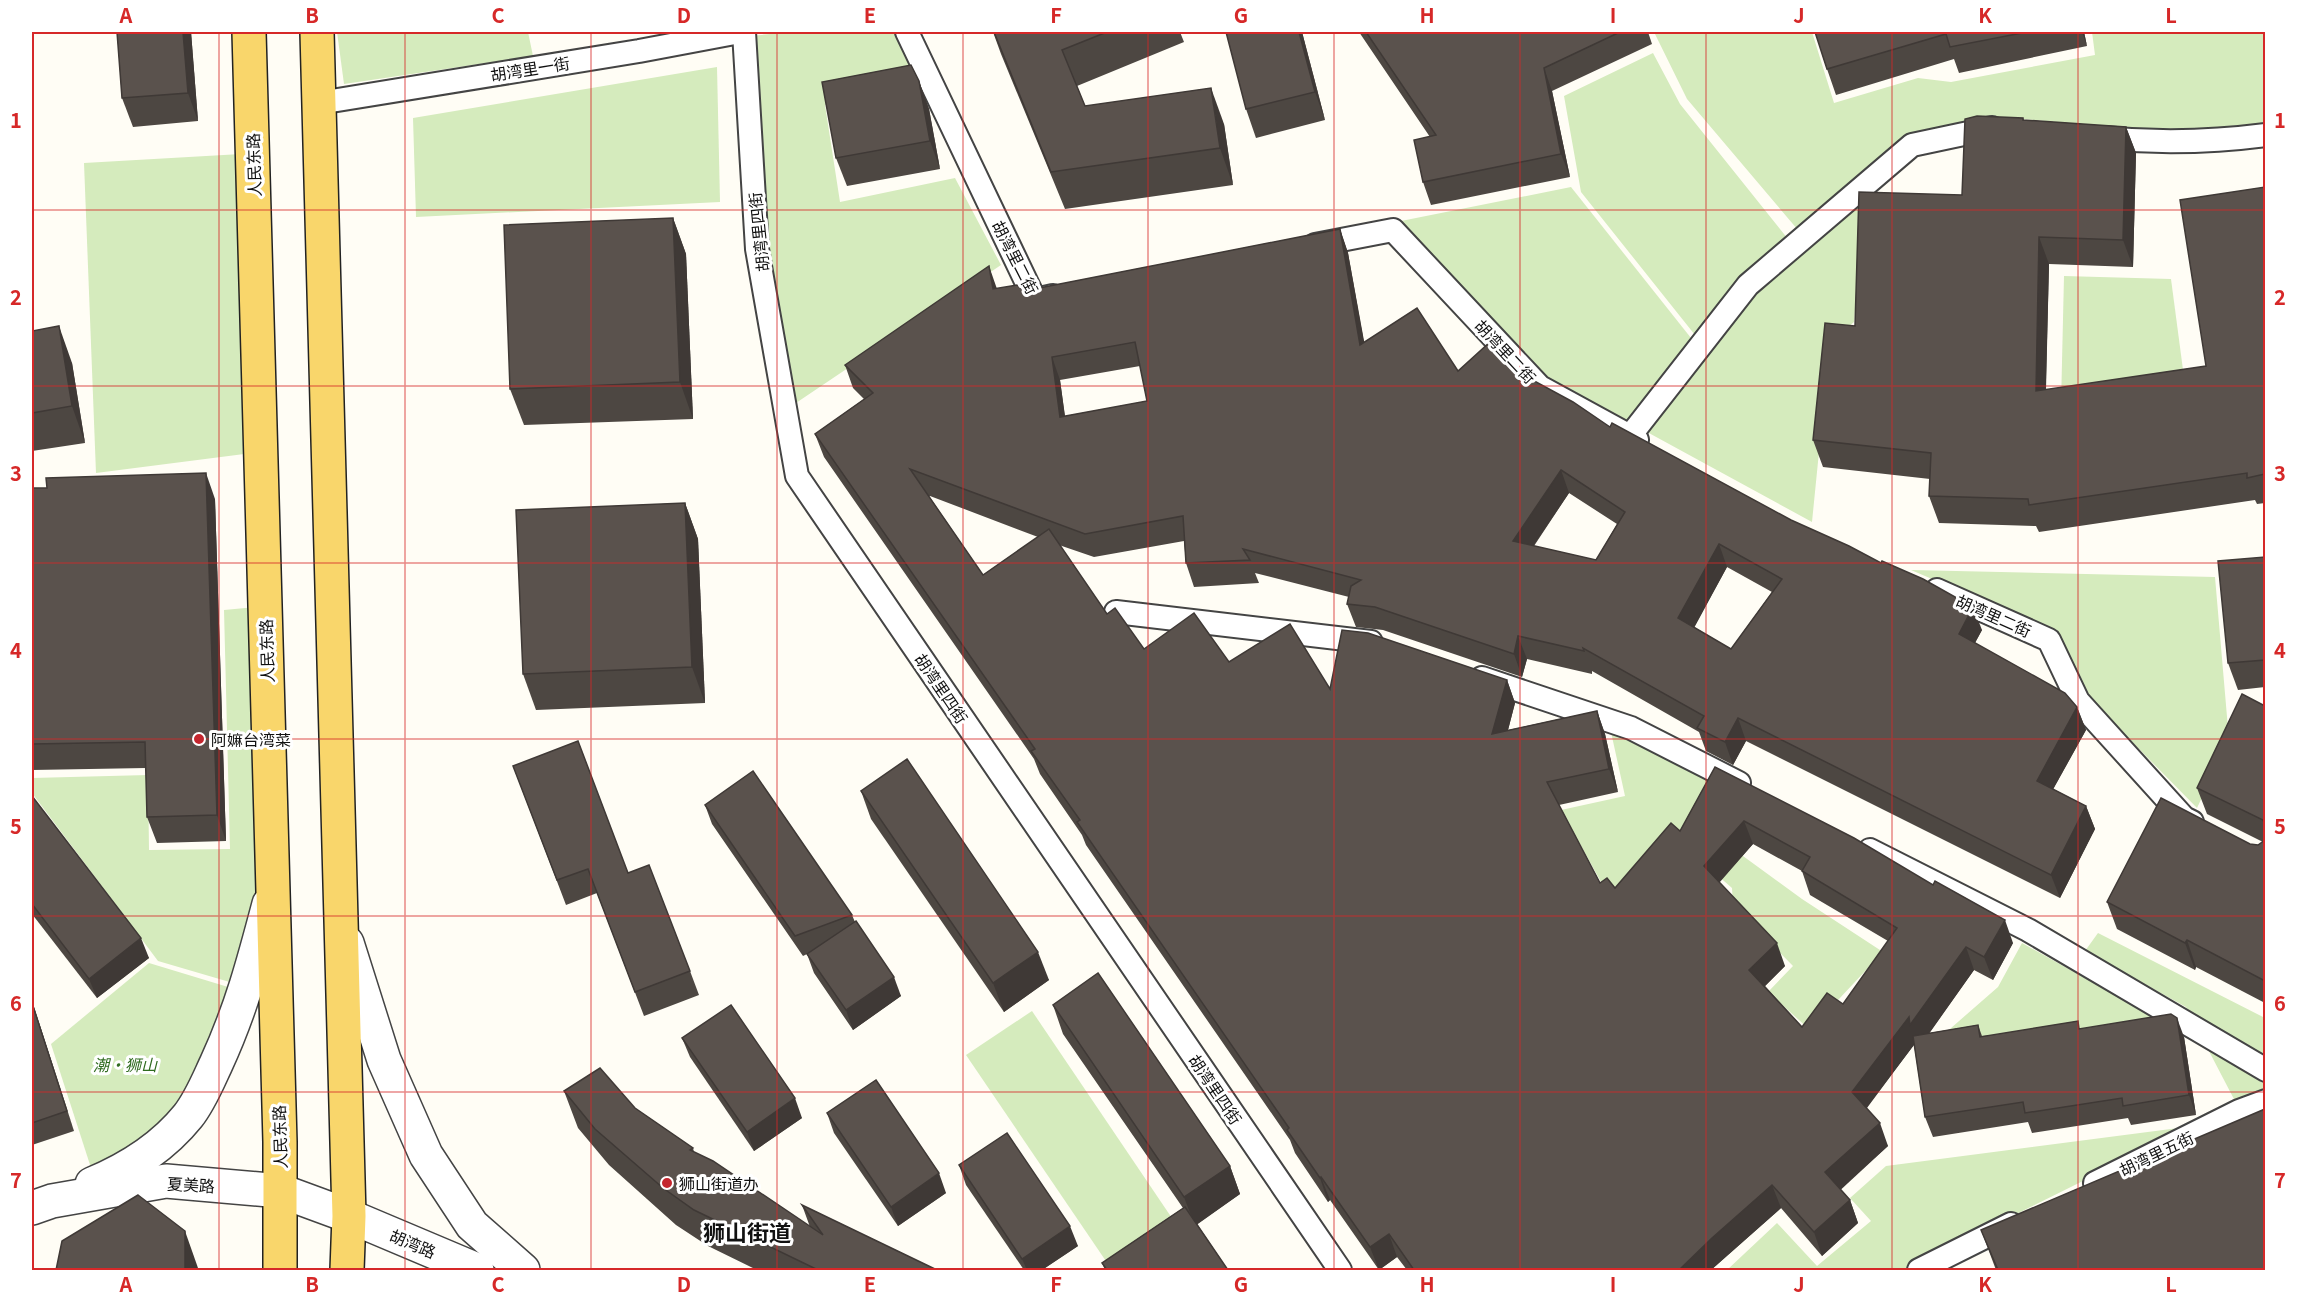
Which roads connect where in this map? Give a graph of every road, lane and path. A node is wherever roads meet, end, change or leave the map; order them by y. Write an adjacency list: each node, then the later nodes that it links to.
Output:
1 (249, 32): 20 (main road, 人民东路)
2 (317, 32): 5 (main road)
3 (742, 32): 5 (lane, 胡湾里一街); 33 (lane, 胡湾里四街)
4 (907, 32): 10 (lane, 胡湾里二街)
5 (319, 103): 21 (main road)
6 (2011, 128): 11 (lane)
7 (2079, 135): 8 (lane)
8 (2265, 135)
9 (1289, 250): 11 (lane, 胡湾里二街)
10 (1070, 293)
11 (1630, 436): 12 (lane, 胡湾里二街)
12 (1661, 453)
13 (1921, 582): 18 (lane, 胡湾里二街)
14 (1116, 612): 15 (lane)
15 (1390, 646)
16 (1467, 672): 17 (lane)
17 (1756, 792)
18 (2214, 834)
19 (1850, 840): 22 (lane)
20 (273, 890): 25 (main road, 人民东路); 26 (street)
21 (341, 922): 28 (main road); 32 (street)
22 (2265, 1070)
23 (2265, 1101): 24 (lane, 胡湾里五街)
24 (2080, 1190)
25 (281, 1191): 26 (street, 夏美路); 28 (street, 夏美路); 29 (main road, 人民东路)
26 (42, 1204)
27 (2030, 1215): 34 (lane)
28 (349, 1216): 30 (main road); 31 (street, 胡湾路)
29 (280, 1270)
30 (347, 1270)
31 (477, 1270)
32 (523, 1270)
33 (1340, 1270)
34 (1919, 1270)

